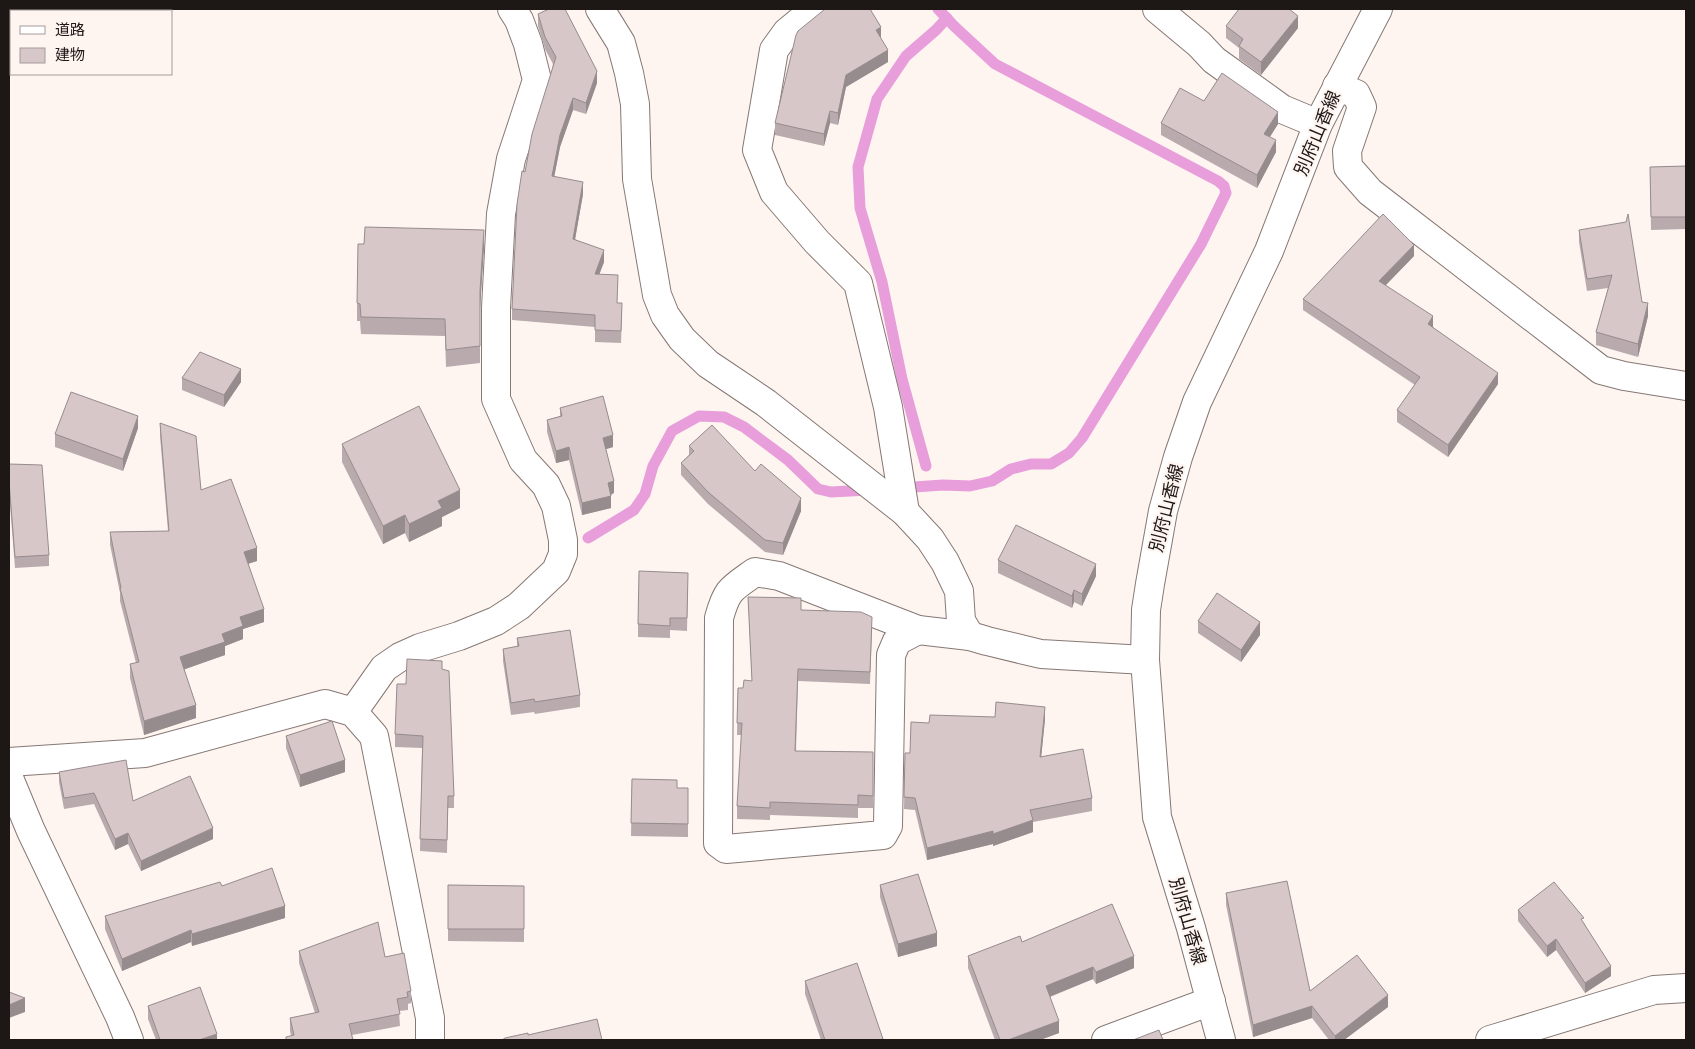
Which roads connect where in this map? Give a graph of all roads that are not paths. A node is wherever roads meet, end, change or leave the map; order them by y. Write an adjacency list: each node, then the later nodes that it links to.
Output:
1 (512, 9): 13 (street)
2 (600, 9): 9 (street)
3 (815, 9): 9 (street)
4 (1157, 9): 7 (street)
5 (1378, 9): 6 (street, 別府山香線)
6 (1337, 86): 7 (street, 別府山香線); 8 (street)
7 (1318, 124): 12 (street, 別府山香線)
8 (1686, 386)
9 (905, 512): 11 (street)
10 (918, 630): 10 (street); 11 (street)
11 (970, 636): 12 (street)
12 (1145, 660): 17 (street, 別府山香線)
13 (353, 712): 14 (street); 19 (street)
14 (9, 762)
15 (9, 778): 18 (street)
16 (1686, 988): 22 (street)
17 (1211, 1001): 20 (street); 21 (street, 別府山香線)
18 (129, 1040)
19 (430, 1040)
20 (1106, 1040)
21 (1222, 1040)
22 (1490, 1040)

